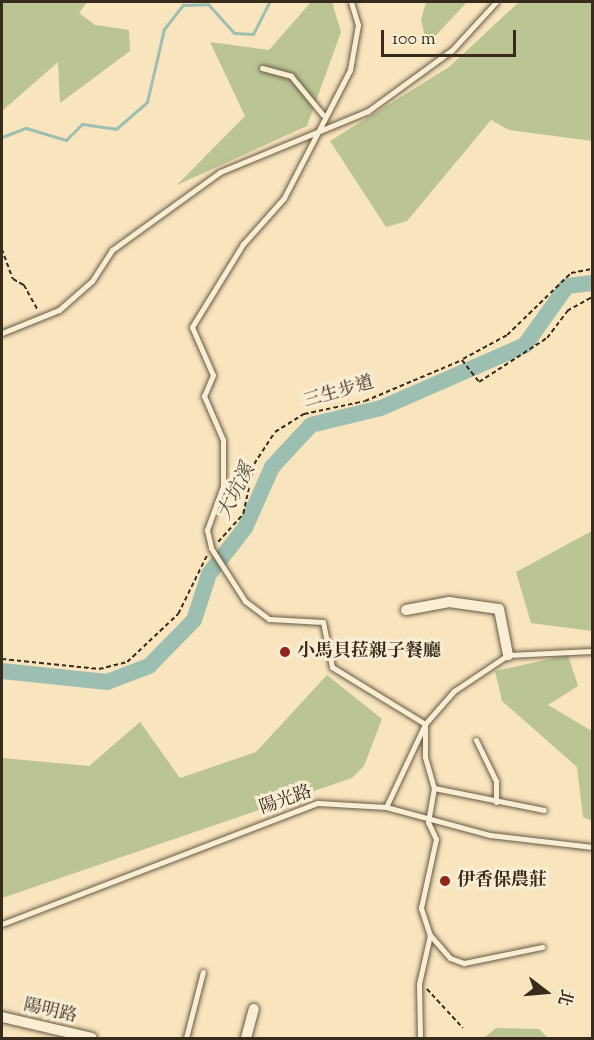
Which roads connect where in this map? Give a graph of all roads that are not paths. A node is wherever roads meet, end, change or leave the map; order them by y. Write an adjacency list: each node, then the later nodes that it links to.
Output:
1 (351, 2): 4 (lane)
2 (496, 2): 5 (lane)
3 (262, 68): 4 (lane)
4 (323, 115): 5 (lane)
5 (315, 130): 6 (lane); 10 (lane)
6 (2, 333)
7 (406, 610): 9 (street)
8 (592, 651): 9 (lane)
9 (508, 655): 10 (lane)
10 (425, 724): 12 (lane); 14 (lane)
11 (476, 740): 13 (lane)
12 (434, 788): 13 (lane); 16 (lane)
13 (496, 802): 15 (lane)
14 (386, 807): 16 (lane, 陽光路); 18 (lane, 陽光路)
15 (544, 810)
16 (428, 822): 17 (lane, 陽光路); 19 (lane)
17 (592, 847)
18 (2, 924)
19 (430, 935): 20 (lane); 27 (lane)
20 (542, 947)
21 (202, 972): 25 (lane)
22 (254, 1009): 26 (street)
23 (2, 1017): 24 (street, 陽明路)
24 (92, 1038)
25 (186, 1038)
26 (246, 1038)
27 (420, 1038)

